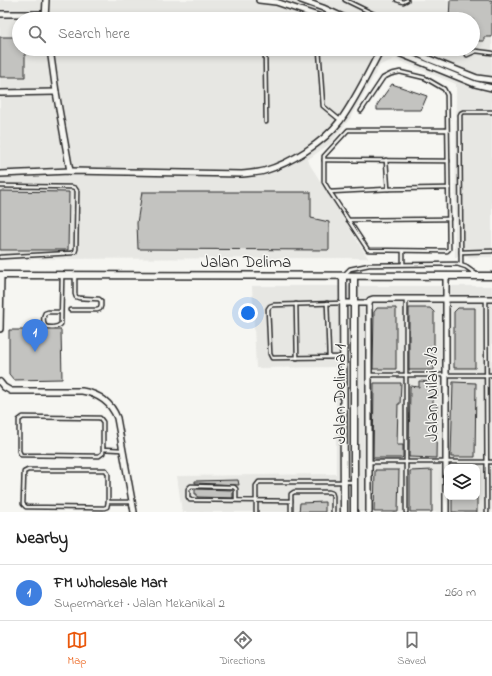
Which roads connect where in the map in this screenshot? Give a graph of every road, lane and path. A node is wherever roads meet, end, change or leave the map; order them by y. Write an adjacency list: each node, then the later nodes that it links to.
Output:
1 (46, 0): 7 (street)
2 (259, 0): 8 (street)
3 (301, 0): 9 (street)
4 (345, 0): 10 (lane)
5 (397, 0): 6 (lane)
6 (407, 0)
7 (45, 12)
8 (306, 12)
9 (332, 12)
10 (370, 12)
11 (0, 14): 12 (street)
12 (12, 15)
13 (480, 52): 14 (lane)
14 (492, 53)
15 (51, 56): 23 (street)
16 (265, 56): 28 (lane)
17 (319, 56): 27 (lane)
18 (377, 56): 27 (street)
19 (407, 56): 22 (street)
20 (423, 56): 21 (street)
21 (492, 80)
22 (492, 88)
23 (56, 92): 24 (street); 33 (street)
24 (0, 93)
25 (361, 111): 29 (lane)
26 (492, 112): 43 (lane)
27 (340, 120): 33 (street)
28 (266, 122)
29 (447, 130): 30 (lane); 32 (lane)
30 (324, 160): 31 (lane); 38 (lane)
31 (386, 160): 32 (lane); 37 (lane)
32 (448, 161): 36 (lane)
33 (70, 172): 34 (street)
34 (0, 174)
35 (0, 186): 44 (lane)
36 (449, 188): 37 (lane); 39 (lane)
37 (388, 189): 38 (lane)
38 (330, 192): 40 (lane)
39 (449, 219): 40 (lane); 41 (lane)
40 (348, 220): 41 (lane)
41 (403, 251): 45 (lane)
42 (492, 251): 43 (lane)
43 (461, 252): 46 (lane)
44 (0, 257)
45 (403, 264): 46 (lane); 50 (lane)
46 (461, 265): 53 (lane)
47 (1, 275): 48 (street, Jalan Delima); 65 (street)
48 (62, 276): 49 (street, Jalan Delima); 64 (lane)
49 (75, 276): 50 (street, Jalan Delima); 63 (lane)
50 (343, 276): 51 (street, Jalan Delima); 59 (street, Jalan Delima 1)
51 (354, 276): 52 (street, Jalan Delima); 60 (street, Jalan Delima 1)
52 (446, 276): 53 (street, Jalan Delima); 56 (street, Jalan Nilai 3/3)
53 (478, 276): 54 (street, Jalan Delima)
54 (492, 276)
55 (406, 299): 56 (street); 61 (street); 70 (lane)
56 (446, 299): 57 (street); 71 (street, Jalan Nilai 3/3)
57 (489, 299): 72 (lane)
58 (328, 303): 59 (lane); 62 (lane); 66 (lane)
59 (343, 303): 60 (street); 67 (street, Jalan Delima 1)
60 (354, 303): 61 (street); 83 (street, Jalan Delima 1)
61 (369, 303): 69 (street)
62 (296, 304): 68 (lane); 68 (lane)
63 (70, 310)
64 (61, 312): 64 (lane)
65 (0, 329)
66 (329, 357): 67 (lane); 68 (lane)
67 (343, 357): 82 (street, Jalan Delima 1)
68 (297, 358)
69 (368, 375): 70 (lane); 77 (street)
70 (406, 375): 71 (lane); 78 (lane)
71 (446, 375): 72 (lane); 79 (street, Jalan Nilai 3/3)
72 (486, 375): 73 (lane); 80 (lane)
73 (492, 375)
74 (0, 382): 76 (street)
75 (103, 450): 75 (lane); 76 (lane)
76 (123, 450): 88 (street)
77 (369, 462): 78 (lane); 95 (street)
78 (406, 462): 79 (lane); 96 (lane)
79 (446, 462): 80 (lane); 97 (street, Jalan Nilai 3/3)
80 (486, 462): 81 (lane); 98 (lane)
81 (492, 462)
82 (344, 482): 83 (lane); 85 (lane); 93 (street, Jalan Delima 1)
83 (354, 482): 94 (street, Jalan Delima 1)
84 (236, 500): 84 (lane); 85 (lane)
85 (256, 500): 86 (lane); 90 (lane)
86 (291, 501): 91 (lane); 92 (lane)
87 (108, 502): 87 (lane); 88 (lane)
88 (133, 502): 89 (street)
89 (134, 512)
90 (256, 512)
91 (291, 512)
92 (333, 512)
93 (344, 512)
94 (354, 512)
95 (369, 512)
96 (406, 512)
97 (446, 512)
98 (487, 512)

